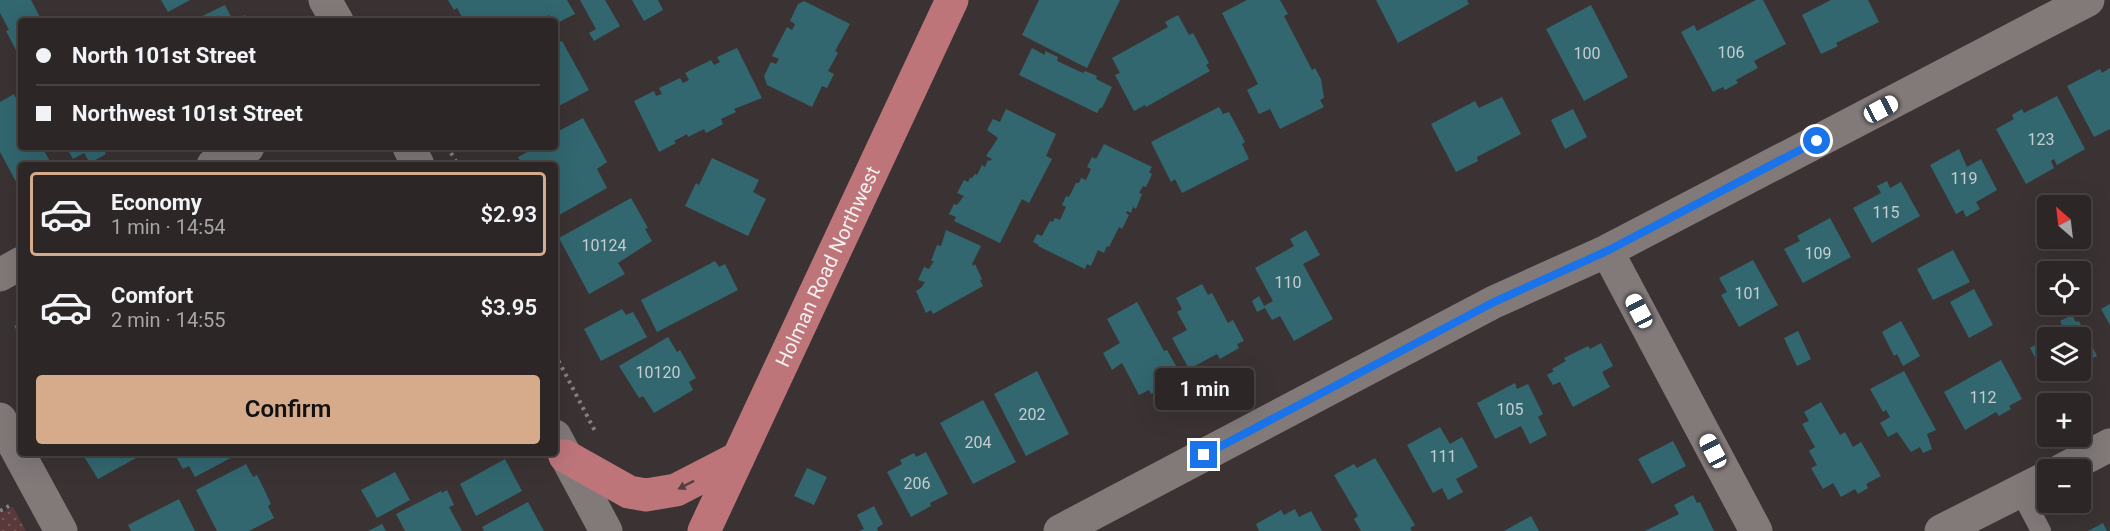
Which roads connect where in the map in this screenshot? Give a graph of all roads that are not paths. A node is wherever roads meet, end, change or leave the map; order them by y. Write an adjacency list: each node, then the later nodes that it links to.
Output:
1 (325, 0): 4 (street)
2 (952, 0): 15 (main road, Holman Road Northwest)
3 (2088, 0): 7 (street)
4 (335, 18)
5 (243, 150): 6 (street)
6 (219, 162)
7 (1607, 251): 21 (street); 22 (street)
8 (18, 265): 9 (street)
9 (0, 275)
10 (0, 418): 13 (street)
11 (2110, 445): 16 (street)
12 (560, 446): 15 (main road, one-way to 12); 19 (street)
13 (18, 451)
14 (21, 456): 18 (street)
15 (738, 458): 20 (main road, Holman Road Northwest)
16 (2083, 459)
17 (2034, 484): 23 (street); 24 (lane)
18 (62, 531)
19 (606, 531)
20 (704, 531)
21 (1060, 531)
22 (1756, 531)
23 (1941, 531)
24 (2041, 531)

